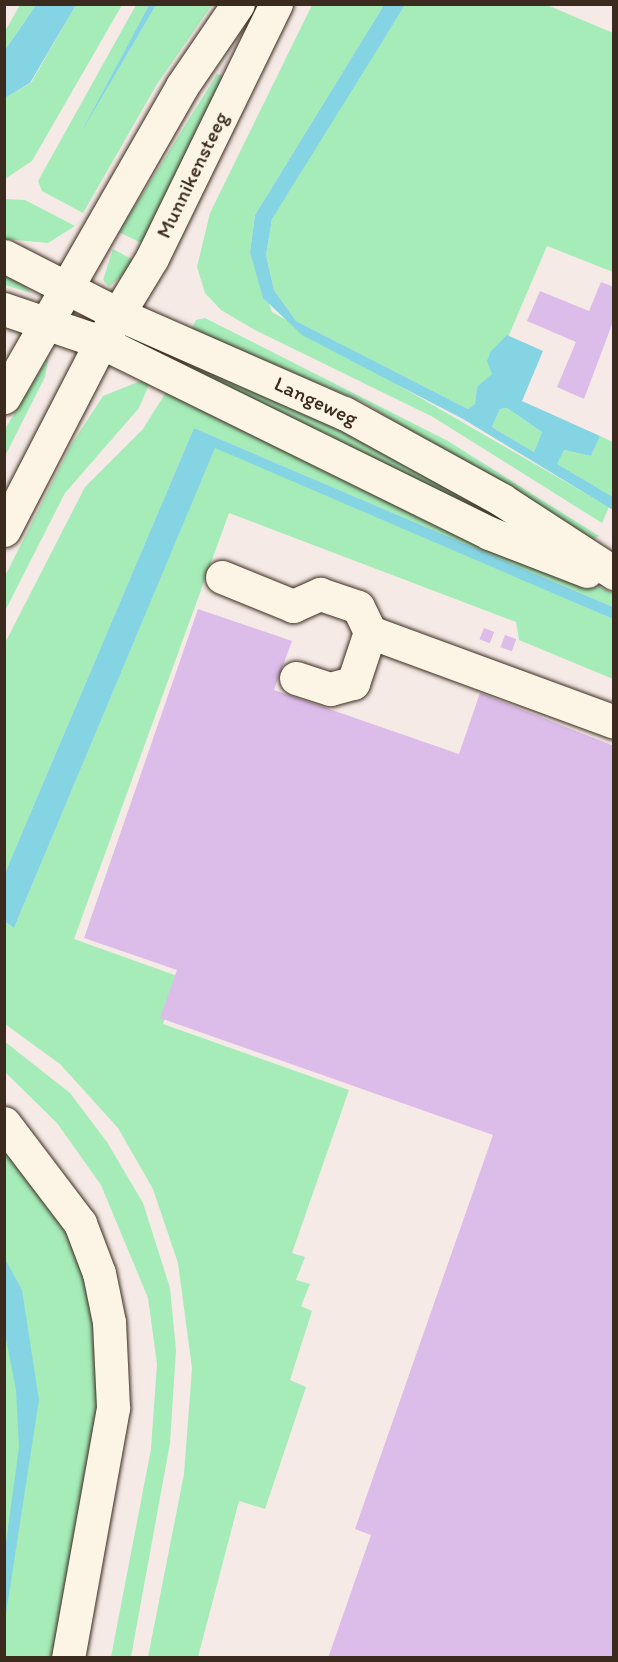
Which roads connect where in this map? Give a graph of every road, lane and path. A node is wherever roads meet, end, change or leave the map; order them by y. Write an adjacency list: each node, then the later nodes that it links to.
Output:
1 (238, 4): 4 (main road)
2 (276, 4): 6 (main road, Munnikensteeg)
3 (4, 256): 4 (main road, Langeweg)
4 (68, 285): 6 (main road, Langeweg); 7 (main road)
5 (4, 309): 7 (main road, Langeweg)
6 (118, 314): 8 (main road, Munnikensteeg); 11 (main road, Langeweg)
7 (45, 323): 8 (main road, Langeweg); 9 (main road)
8 (101, 342): 10 (main road, Munnikensteeg); 13 (main road, Langeweg)
9 (4, 397)
10 (4, 530)
11 (614, 573)
12 (222, 578): 14 (main road)
13 (614, 581)
14 (370, 632): 15 (main road); 16 (main road)
15 (296, 678)
16 (614, 722)
17 (4, 1123): 18 (main road)
18 (68, 1658)

